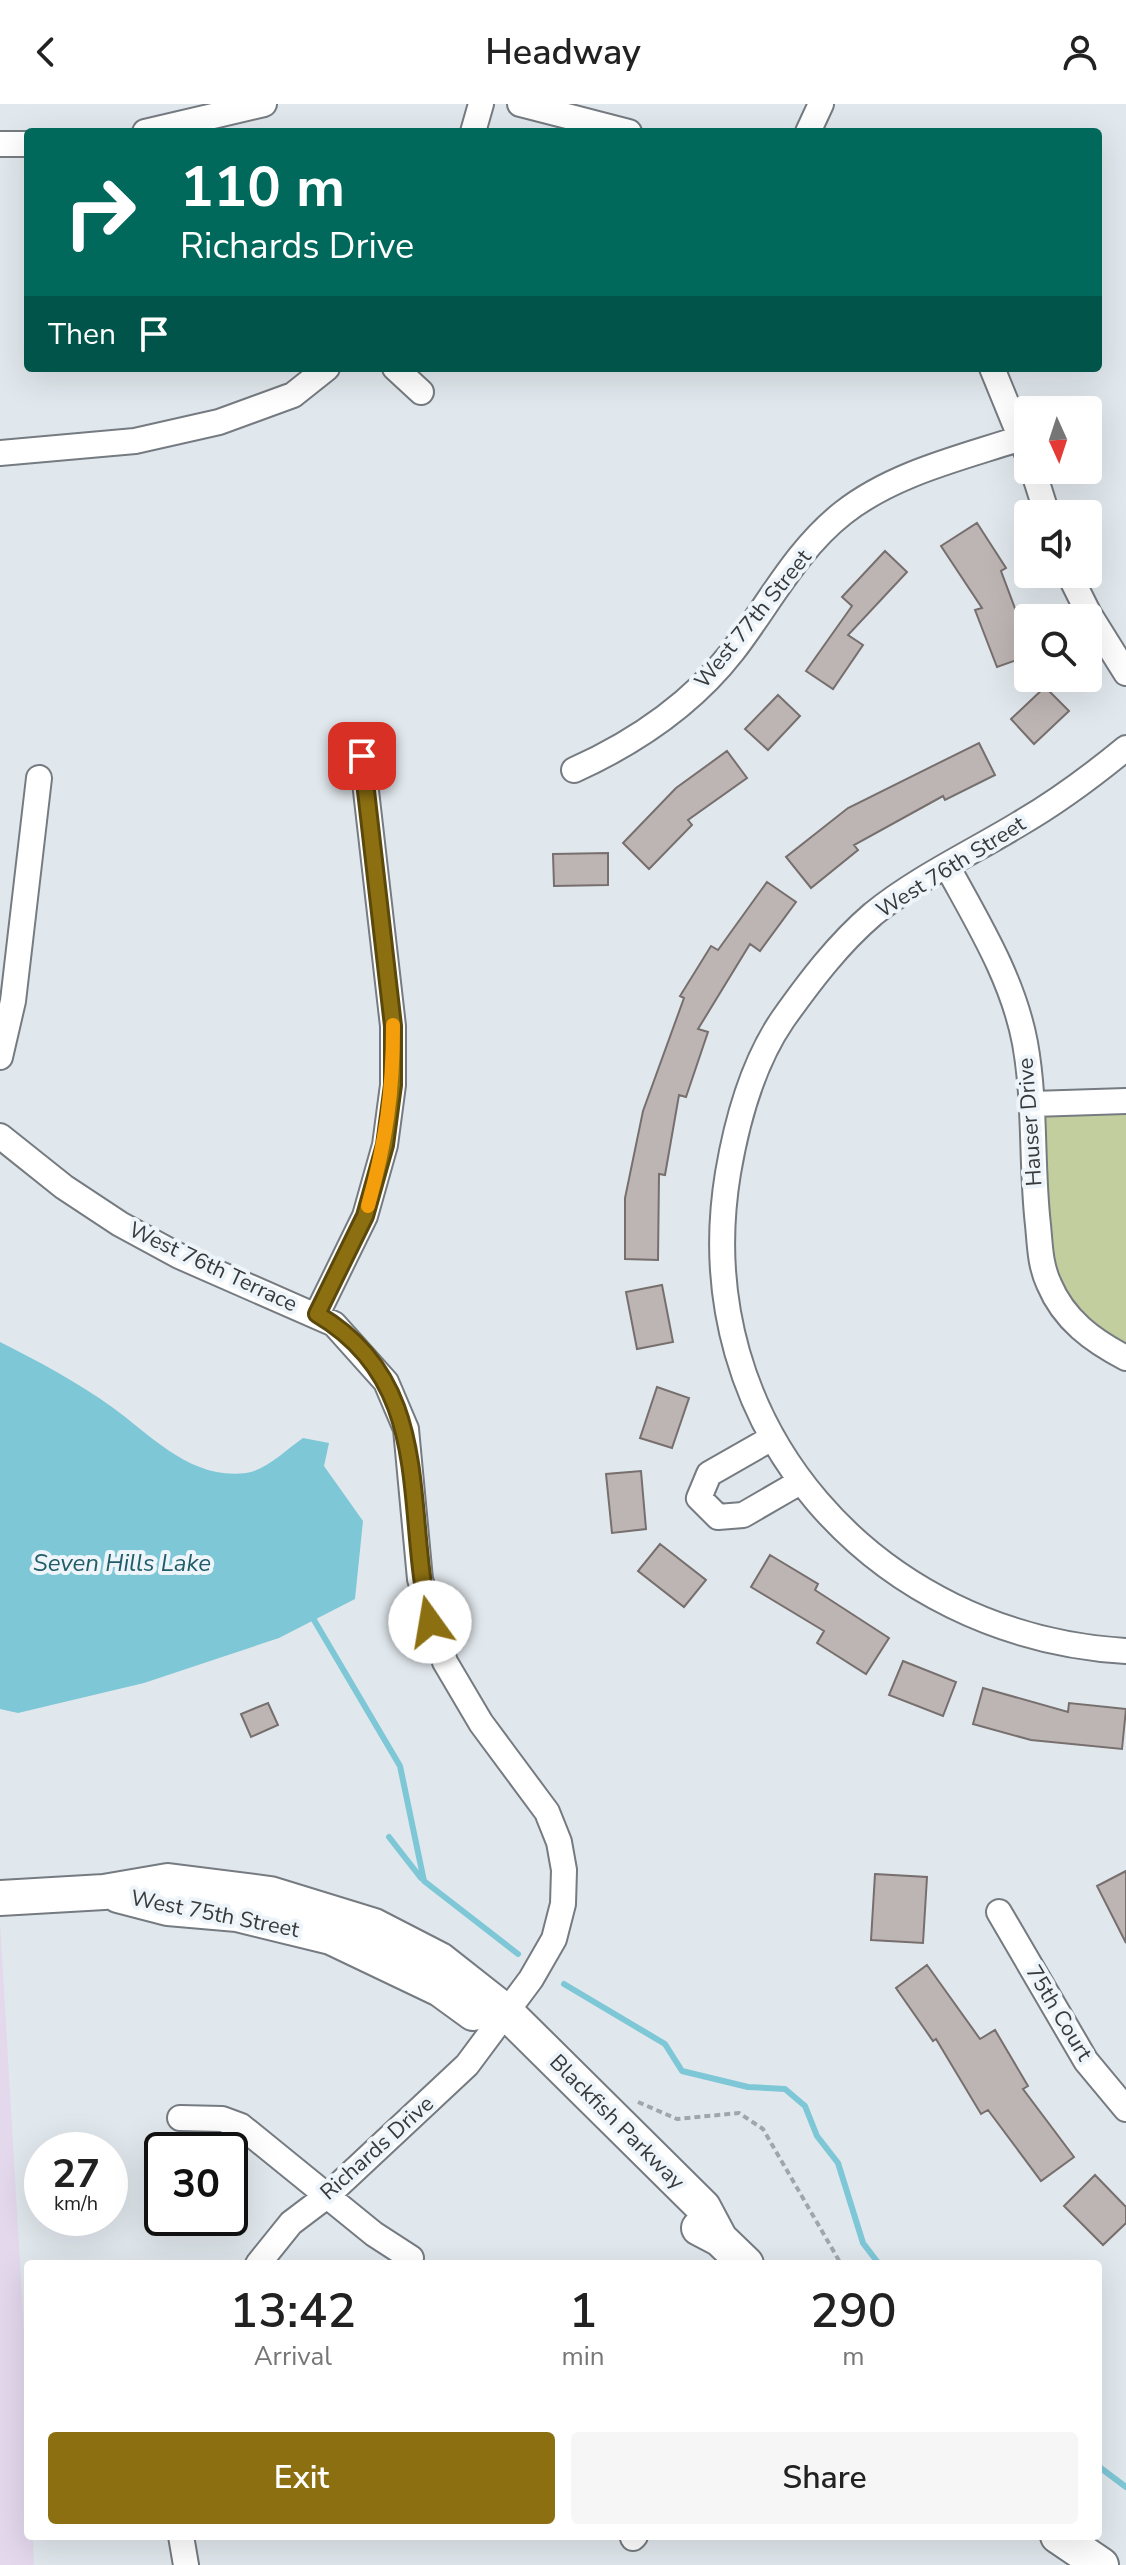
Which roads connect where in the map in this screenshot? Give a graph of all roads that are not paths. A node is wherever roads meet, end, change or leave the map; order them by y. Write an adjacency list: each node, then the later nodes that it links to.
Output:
1 (264, 104): 5 (street)
2 (481, 104): 6 (street)
3 (520, 104): 7 (street)
4 (821, 104): 8 (street)
5 (162, 128)
6 (474, 128)
7 (613, 128)
8 (810, 128)
9 (0, 144): 10 (street)
10 (24, 144)
11 (322, 372): 17 (street)
12 (399, 372): 14 (street)
13 (994, 372): 15 (street)
14 (421, 392)
15 (1014, 421)
16 (1014, 450): 22 (street, West 77th Street)
17 (0, 453)
18 (1076, 588): 19 (street)
19 (1126, 673)
20 (1126, 748): 24 (street, West 76th Street)
21 (362, 756): 29 (street)
22 (574, 770)
23 (39, 778): 25 (street)
24 (947, 866): 27 (street, Hauser Drive); 31 (street, West 76th Street)
25 (0, 1057)
26 (1126, 1101): 27 (street)
27 (1033, 1104): 30 (street, Hauser Drive)
28 (0, 1136): 29 (street, West 76th Terrace)
29 (317, 1314): 36 (street, West 76th Terrace)
30 (1126, 1358)
31 (772, 1438): 32 (street, West 76th Street); 32 (street)
32 (800, 1482): 33 (street, West 76th Street)
33 (1126, 1651)
34 (0, 1898): 36 (main road, West 75th Street)
35 (999, 1912): 37 (street, 75th Court)
36 (500, 2021): 39 (street, Richards Drive); 42 (main road, Blackfish Parkway)
37 (1126, 2109)
38 (180, 2118): 39 (street)
39 (328, 2195): 40 (street); 41 (street, Richards Drive)
40 (411, 2258)
41 (261, 2260)
42 (742, 2260)
43 (182, 2540): 45 (street)
44 (1064, 2540): 46 (main road)
45 (186, 2565)
46 (1101, 2565)

